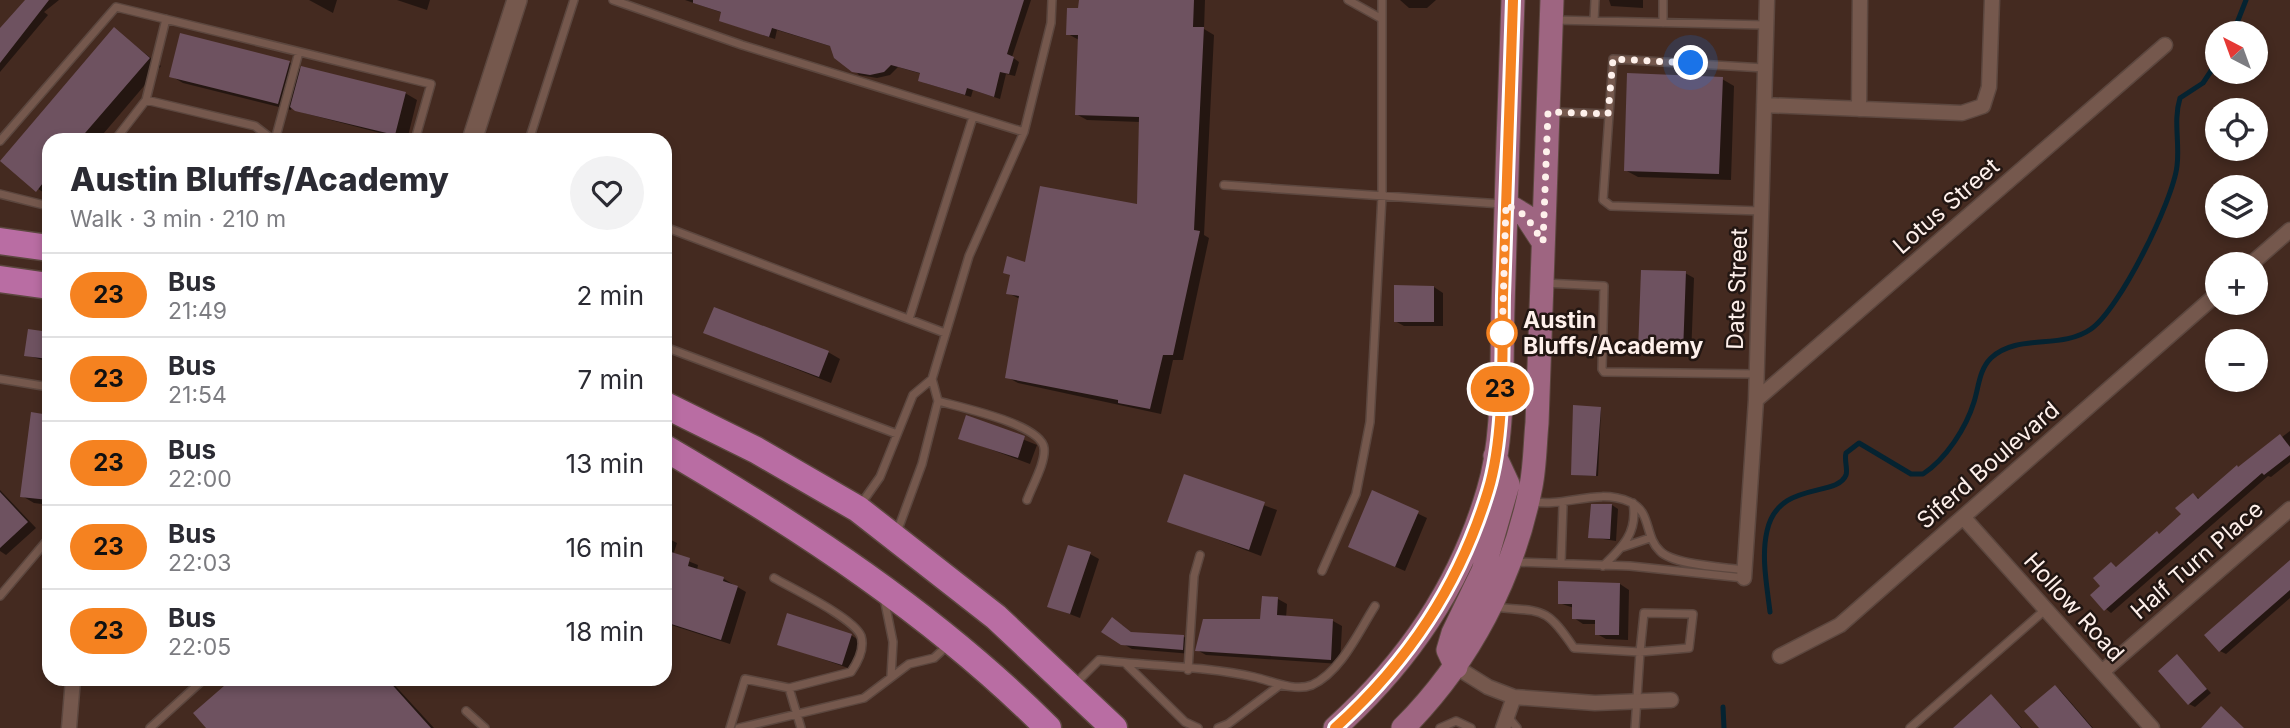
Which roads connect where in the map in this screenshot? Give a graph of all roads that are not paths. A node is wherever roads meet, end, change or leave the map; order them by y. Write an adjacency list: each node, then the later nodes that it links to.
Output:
1 (517, 0): 33 (street)
2 (574, 0): 34 (lane)
3 (613, 0): 27 (lane)
4 (1052, 0): 28 (lane)
5 (1348, 0): 15 (lane)
6 (1382, 0): 15 (lane)
7 (1513, 0): 40 (main road)
8 (1595, 0): 16 (lane)
9 (1663, 0): 17 (lane)
10 (1767, 0): 18 (street, Date Street)
11 (1860, 0): 24 (street)
12 (1992, 0): 24 (street)
13 (1552, 10): 16 (lane); 25 (main road)
14 (166, 19): 20 (lane); 22 (lane); 35 (lane)
15 (1382, 19): 38 (lane)
16 (1594, 21): 17 (lane)
17 (1663, 23): 18 (lane)
18 (1766, 25): 21 (street, Date Street)
19 (2165, 45): 59 (street, Lotus Street)
20 (299, 51): 31 (lane); 32 (lane)
21 (1765, 68): 23 (street, Date Street); 26 (lane)
22 (146, 100): 29 (lane); 30 (lane)
23 (1764, 105): 24 (street); 41 (street, Date Street)
24 (1859, 109)
25 (1548, 112): 26 (lane); 45 (main road)
26 (1608, 114): 41 (lane)
27 (973, 117): 28 (lane); 52 (lane)
28 (1024, 132): 53 (lane)
29 (120, 133)
30 (264, 133)
31 (276, 133)
32 (417, 133)
33 (474, 133)
34 (531, 133)
35 (0, 141)
36 (1224, 185): 38 (lane)
37 (0, 194): 39 (lane)
38 (1382, 196): 40 (lane); 80 (lane)
39 (42, 204)
40 (1506, 204): 45 (main road); 64 (main road)
41 (1762, 211): 55 (street, Date Street)
42 (672, 230): 52 (lane)
43 (2290, 230): 47 (street)
44 (0, 241): 46 (highway)
45 (1543, 242): 49 (main road)
46 (42, 247)
47 (2265, 252)
48 (0, 279): 50 (highway)
49 (1542, 283): 55 (lane); 66 (main road)
50 (42, 285)
51 (2205, 305): 71 (street, Siferd Boulevard)
52 (909, 319): 53 (lane)
53 (946, 333): 56 (lane)
54 (672, 350): 62 (lane)
55 (1757, 374): 59 (street, Date Street)
56 (932, 379): 60 (lane); 62 (lane)
57 (0, 380): 58 (lane)
58 (42, 386)
59 (1756, 400): 81 (street, Date Street)
60 (938, 401): 65 (lane); 72 (lane)
61 (672, 408): 69 (highway)
62 (897, 434): 69 (lane)
63 (672, 452): 83 (highway)
64 (1495, 456): 92 (main road); 117 (main road)
65 (1027, 500)
66 (1527, 500): 68 (lane); 77 (main road)
67 (1633, 503): 68 (lane); 73 (lane); 75 (lane)
68 (1563, 504): 78 (lane)
69 (858, 509): 72 (highway)
70 (2290, 509): 94 (street, Half Turn Place)
71 (1964, 517): 87 (street, Hollow Road); 90 (street, Siferd Boulevard)
72 (895, 537): 99 (highway)
73 (1650, 538): 75 (lane); 81 (lane)
74 (42, 546): 84 (lane)
75 (1623, 547): 79 (lane)
76 (1200, 555): 93 (lane)
77 (1509, 562): 78 (lane); 86 (main road)
78 (1561, 563): 79 (lane)
79 (1603, 566): 81 (lane)
80 (1322, 571)
81 (1744, 574)
82 (774, 578): 100 (lane)
83 (882, 586): 88 (highway); 95 (lane)
84 (0, 596)
85 (1375, 606): 96 (lane)
86 (1490, 607): 89 (lane); 92 (main road)
87 (2046, 610): 94 (street, Hollow Road); 122 (lane)
88 (951, 641): 95 (lane); 113 (highway)
89 (1640, 652): 89 (lane); 103 (lane)
90 (1780, 656)
91 (1125, 663): 93 (lane); 99 (lane); 115 (lane)
92 (1455, 667): 101 (street); 118 (main road)
93 (1188, 670): 96 (lane)
94 (2102, 672): 123 (street, Hollow Road)
95 (891, 677): 105 (lane)
96 (1280, 685): 116 (lane)
97 (72, 686): 107 (street)
98 (196, 686): 108 (lane)
99 (1073, 686): 114 (highway)
100 (789, 688): 105 (lane); 110 (lane)
101 (1514, 697): 103 (street); 106 (street)
102 (1671, 700): 103 (street)
103 (1637, 703): 121 (lane)
104 (466, 711): 109 (lane)
105 (798, 716): 111 (lane); 112 (lane)
106 (1509, 724)
107 (69, 728)
108 (150, 728)
109 (485, 728)
110 (730, 728)
111 (738, 728)
112 (801, 728)
113 (1048, 728)
114 (1114, 728)
115 (1198, 728)
116 (1218, 728)
117 (1335, 728)
118 (1403, 728)
119 (1440, 728): 120 (lane)
120 (1471, 728)
121 (1635, 728)
122 (1910, 728)
123 (2152, 728)

